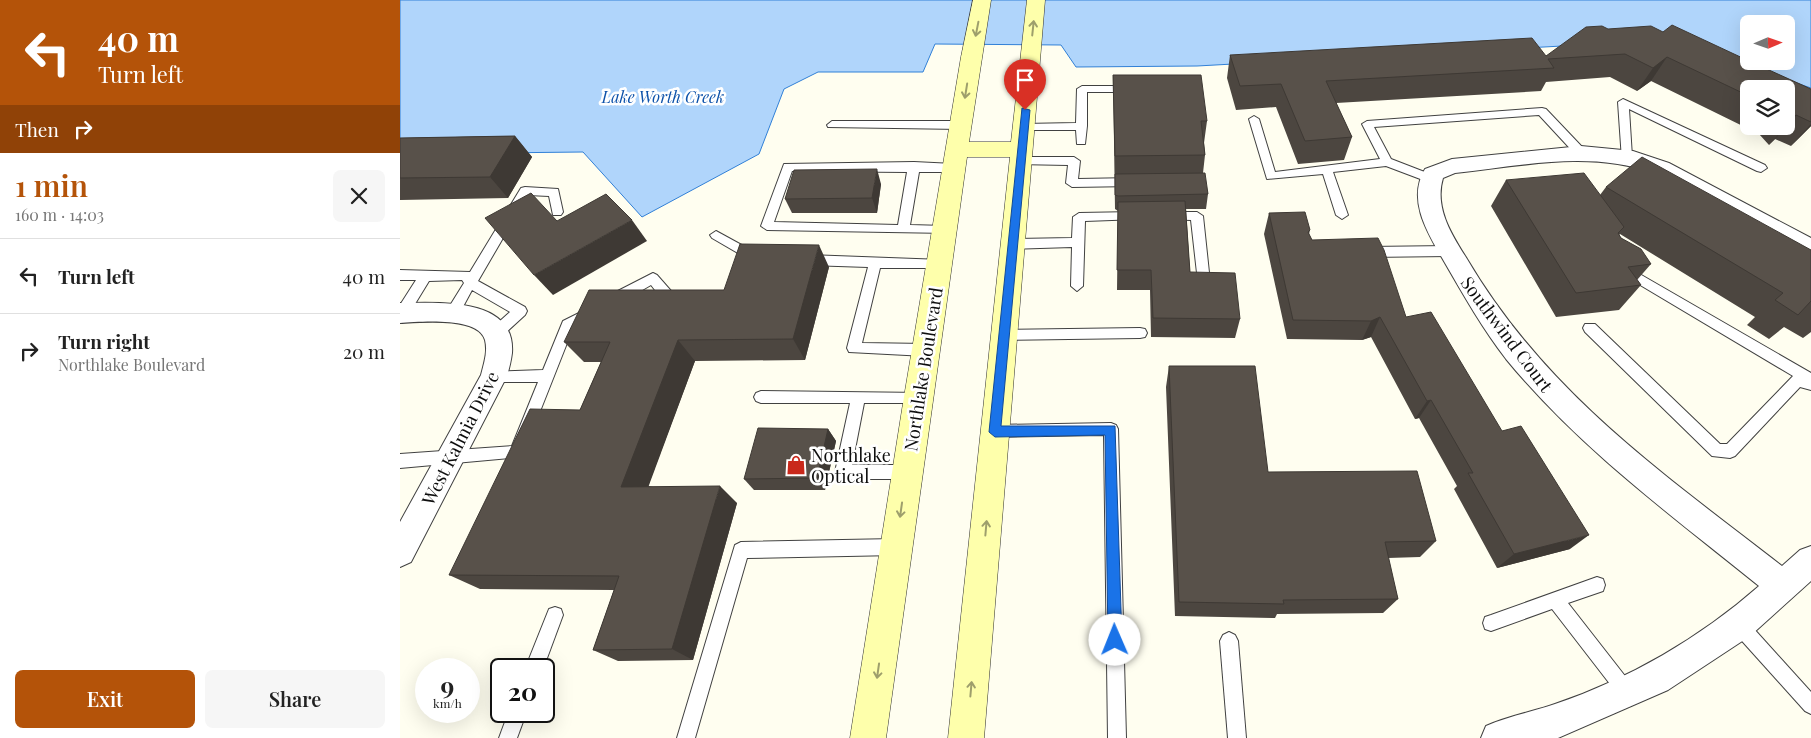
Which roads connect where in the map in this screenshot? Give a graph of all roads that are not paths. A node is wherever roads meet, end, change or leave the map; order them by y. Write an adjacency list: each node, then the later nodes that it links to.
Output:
1 (982, 0): 6 (main road, Northlake Boulevard, one-way to 6)
2 (1036, 0): 9 (main road, one-way to 2)
3 (1140, 89): 7 (lane)
4 (1254, 119): 16 (lane)
5 (832, 125): 6 (lane)
6 (961, 125): 12 (main road, Northlake Boulevard)
7 (1082, 126): 8 (lane); 9 (lane)
8 (1081, 141)
9 (1022, 146): 12 (main road); 18 (lane); 25 (main road)
10 (1581, 154): 11 (street); 13 (lane); 17 (street)
11 (1626, 157): 15 (lane); 26 (street)
12 (955, 159): 14 (lane); 22 (main road, Northlake Boulevard)
13 (1387, 162): 16 (lane); 17 (lane)
14 (914, 166): 21 (lane); 21 (lane)
15 (1761, 168)
16 (1327, 170): 20 (lane)
17 (1431, 179): 27 (street, Southwind Court)
18 (1151, 182)
19 (557, 212): 39 (lane)
20 (1342, 215)
21 (902, 229): 22 (lane)
22 (945, 230): 33 (main road, Northlake Boulevard)
23 (716, 235): 30 (lane)
24 (1077, 242): 25 (lane); 38 (lane); 40 (lane)
25 (1012, 244): 47 (main road)
26 (1811, 248)
27 (1449, 251): 29 (lane); 64 (street, Southwind Court)
28 (1356, 252): 29 (lane)
29 (1374, 252): 35 (lane)
30 (772, 258)
31 (800, 259): 32 (lane)
32 (875, 263): 33 (lane); 48 (lane)
33 (939, 263): 48 (main road, Northlake Boulevard)
34 (1614, 264): 51 (lane)
35 (1383, 269)
36 (400, 275): 37 (lane)
37 (425, 276): 39 (lane); 43 (lane)
38 (1204, 282)
39 (470, 284): 42 (lane); 45 (lane)
40 (1077, 286)
41 (674, 304): 50 (lane)
42 (453, 312): 43 (street); 45 (street)
43 (401, 313)
44 (1590, 328): 52 (lane)
45 (496, 333): 49 (street, West Kalmia Drive)
46 (1140, 333): 47 (lane)
47 (1003, 335): 56 (main road)
48 (926, 350): 55 (main road, Northlake Boulevard)
49 (494, 376): 50 (lane); 57 (street, West Kalmia Drive)
50 (548, 376): 57 (lane)
51 (1811, 379)
52 (1811, 384)
53 (761, 397): 54 (lane)
54 (858, 397): 55 (lane); 59 (lane)
55 (918, 397): 59 (main road, Northlake Boulevard)
56 (995, 432): 77 (main road, one-way to 56); 78 (lane)
57 (452, 457): 58 (lane); 61 (street, West Kalmia Drive)
58 (400, 460)
59 (907, 472): 60 (main road, Northlake Boulevard, one-way to 60)
60 (896, 547): 75 (lane); 76 (main road, Northlake Boulevard, one-way to 76)
61 (400, 552)
62 (1811, 561): 64 (street)
63 (1597, 584): 65 (lane)
64 (1784, 587): 68 (street)
65 (1555, 600): 67 (lane); 71 (lane)
66 (555, 615): 70 (lane)
67 (1491, 623)
68 (1740, 625): 71 (street); 72 (lane)
69 (1229, 641): 79 (lane)
70 (538, 658)
71 (1626, 691): 80 (street)
72 (1811, 705)
73 (514, 723): 74 (lane)
74 (508, 738)
75 (686, 738)
76 (868, 738)
77 (966, 738)
78 (1117, 738)
79 (1237, 738)
80 (1498, 738)

